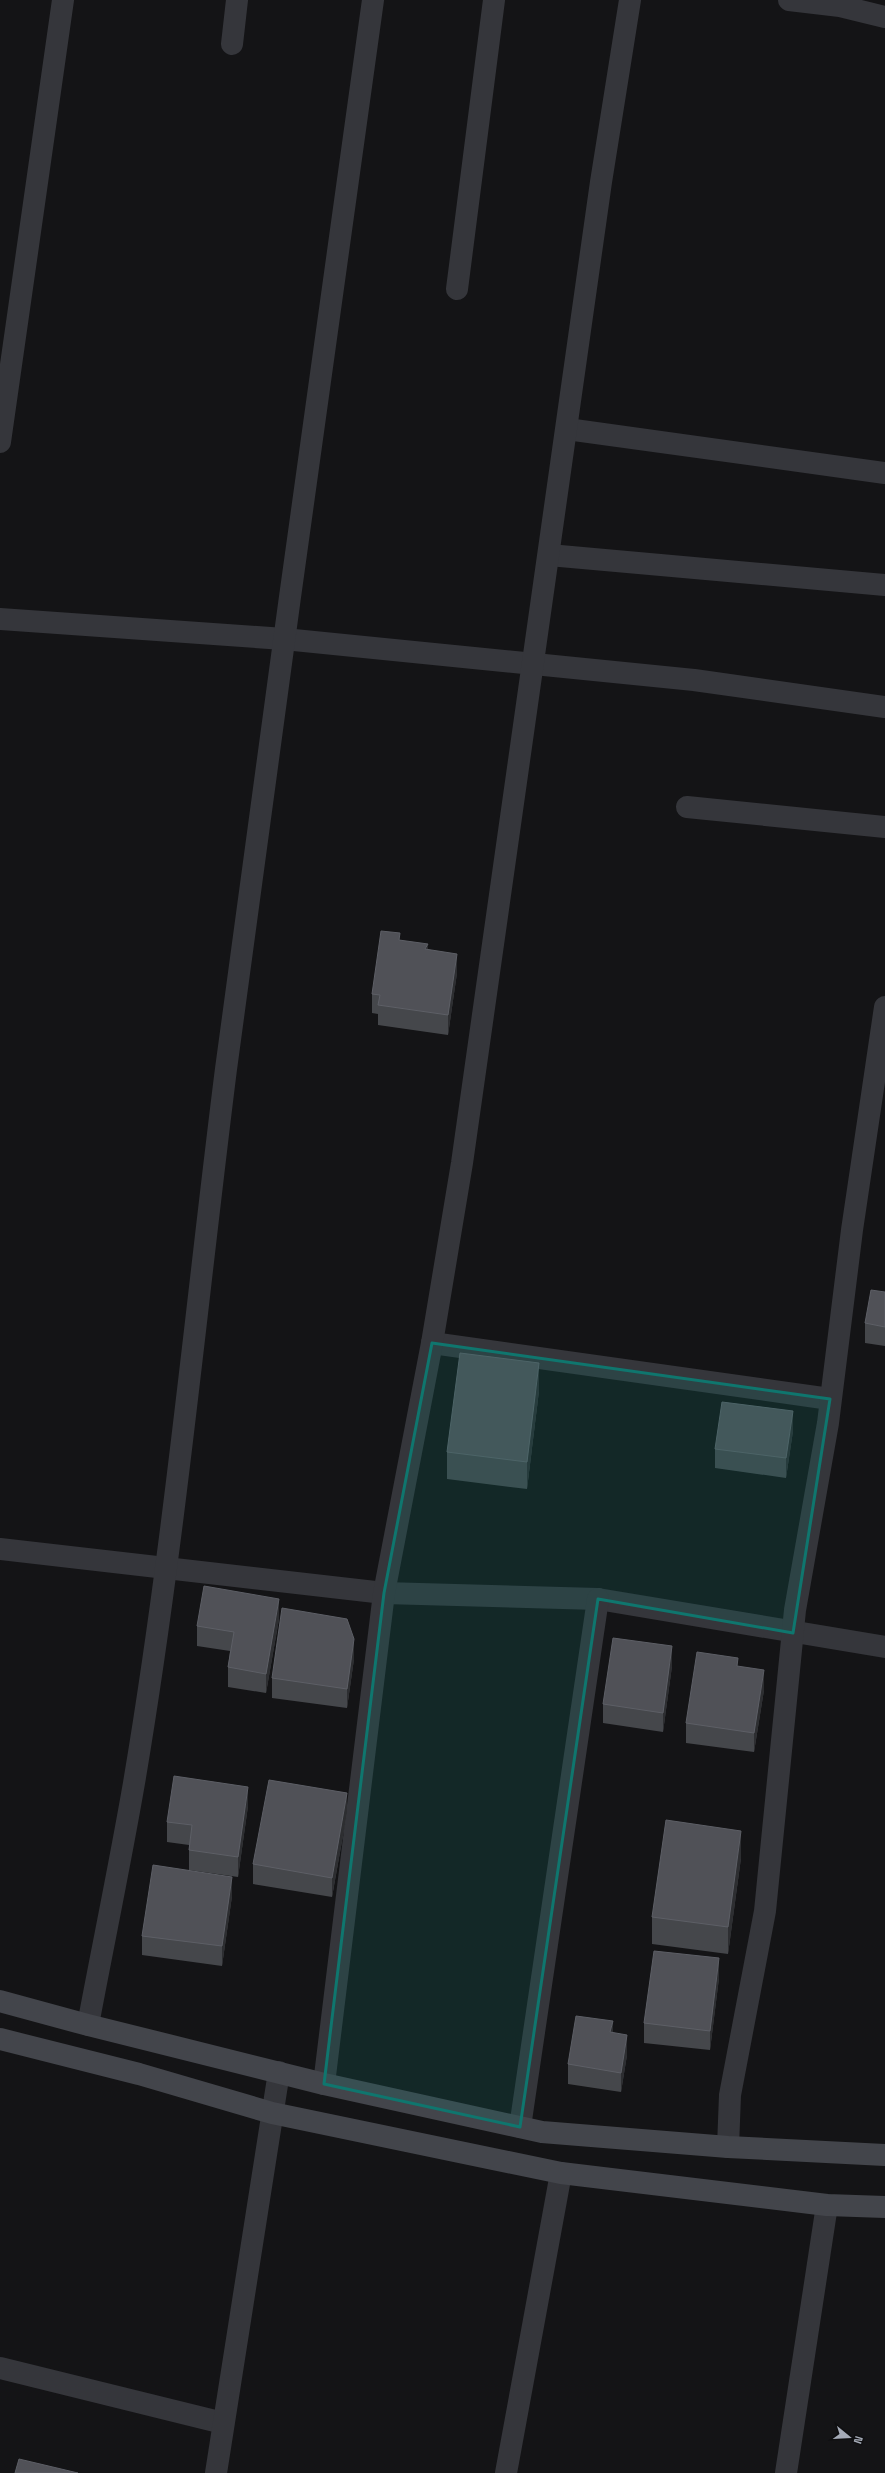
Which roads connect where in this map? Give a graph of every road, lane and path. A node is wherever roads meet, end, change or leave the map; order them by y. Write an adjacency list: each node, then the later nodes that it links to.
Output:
1 (63, 0): 11 (street)
2 (237, 0): 8 (street)
3 (373, 0): 16 (street)
4 (494, 0): 9 (street)
5 (630, 0): 10 (street)
6 (789, 0): 7 (street)
7 (885, 17)
8 (232, 44)
9 (457, 290)
10 (566, 429): 12 (street); 13 (street)
11 (0, 442)
12 (885, 473)
13 (549, 555): 14 (street); 17 (street)
14 (885, 585)
15 (0, 619): 16 (street)
16 (284, 639): 17 (street); 25 (street)
17 (534, 664): 18 (street); 22 (street)
18 (885, 707)
19 (687, 807): 20 (street)
20 (885, 827)
21 (885, 1006): 23 (street)
22 (432, 1343): 23 (street); 26 (street)
23 (830, 1399): 28 (street)
24 (0, 1549): 25 (street)
25 (165, 1568): 26 (street); 31 (street)
26 (384, 1593): 27 (street); 34 (street)
27 (598, 1599): 28 (street); 36 (street)
28 (793, 1633): 29 (street); 37 (street)
29 (885, 1647)
30 (0, 2001): 31 (main road)
31 (88, 2025): 33 (main road)
32 (0, 2039): 35 (main road)
33 (279, 2072): 34 (main road); 35 (street)
34 (324, 2084): 36 (main road)
35 (272, 2113): 39 (main road); 43 (street)
36 (520, 2127): 37 (main road)
37 (728, 2147): 38 (main road)
38 (885, 2155)
39 (560, 2173): 40 (main road); 45 (street)
40 (828, 2205): 41 (main road); 46 (street)
41 (885, 2207)
42 (0, 2368): 43 (street)
43 (223, 2423): 44 (street)
44 (216, 2473)
45 (506, 2473)
46 (786, 2473)

